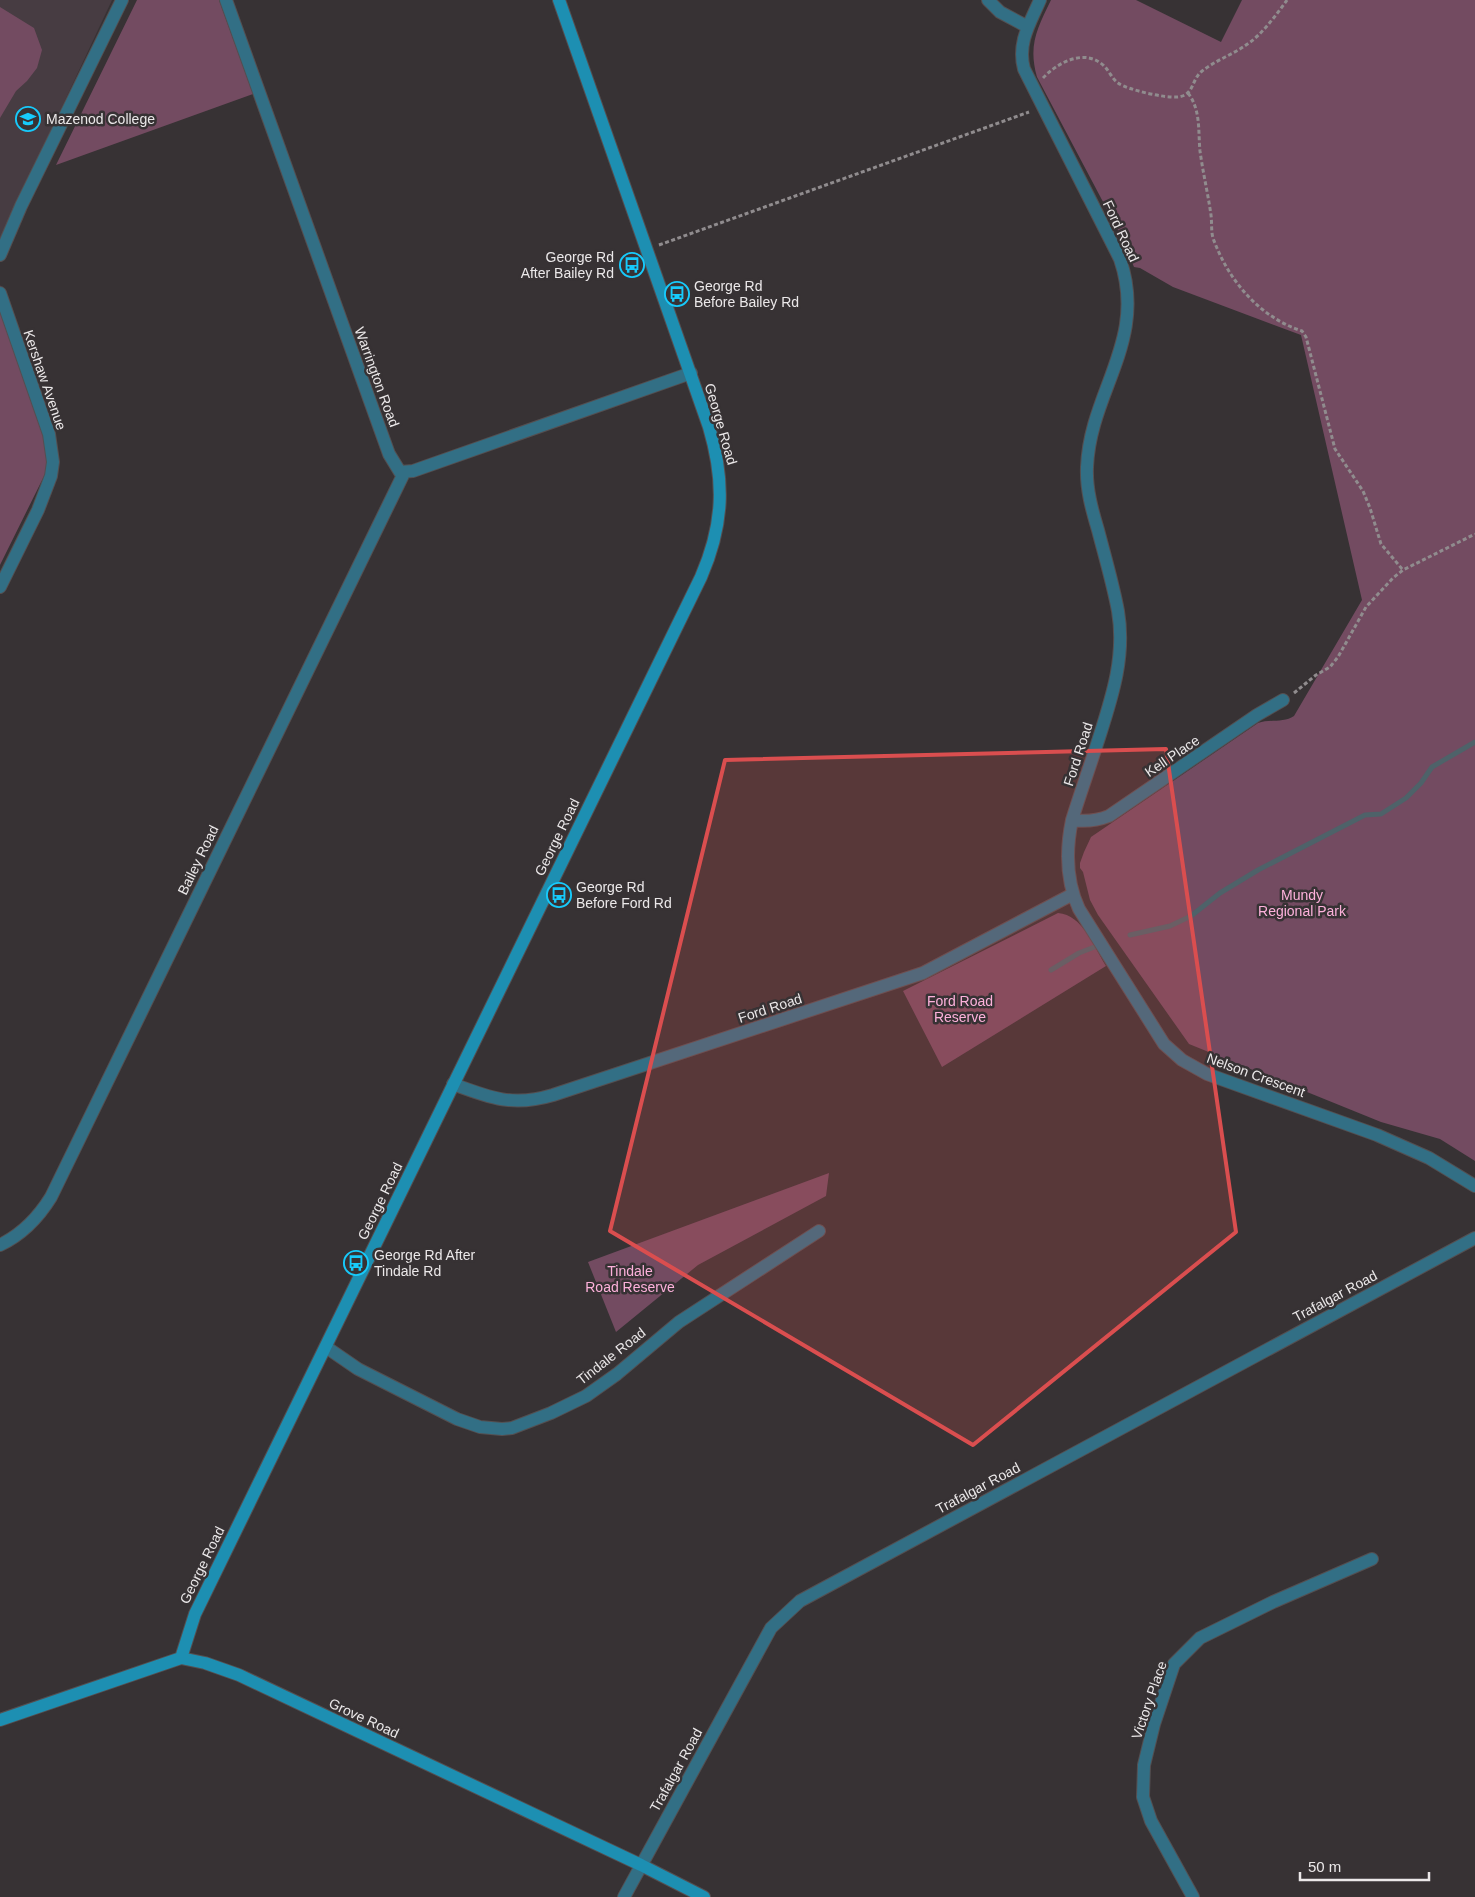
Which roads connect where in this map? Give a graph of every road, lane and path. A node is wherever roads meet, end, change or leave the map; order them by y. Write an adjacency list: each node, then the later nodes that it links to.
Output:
1 (122, 0): 12 (street)
2 (226, 0): 15 (street, Warrington Road)
3 (559, 0): 14 (street, George Road)
4 (988, 0): 7 (street)
5 (1040, 0): 7 (street, Ford Road)
6 (1287, 0): 9 (path)
7 (1028, 27): 8 (street, Ford Road)
8 (1033, 89): 9 (path); 20 (street, Ford Road)
9 (1188, 93): 17 (path)
10 (1033, 111): 11 (path)
11 (656, 246)
12 (0, 255)
13 (0, 293): 18 (street, Kershaw Avenue)
14 (691, 373): 15 (street); 22 (street, George Road)
15 (404, 473): 26 (street, Bailey Road)
16 (1475, 534): 17 (path)
17 (1403, 570): 19 (path)
18 (0, 587)
19 (1283, 700): 20 (street, Kell Place)
20 (1072, 820): 21 (street, Ford Road)
21 (1073, 894): 22 (street, Ford Road); 23 (street, Nelson Crescent)
22 (453, 1084): 27 (street, George Road)
23 (1475, 1186)
24 (819, 1232): 27 (street, Tindale Road)
25 (1475, 1238): 31 (street, Trafalgar Road)
26 (0, 1245)
27 (326, 1347): 29 (street, George Road)
28 (1372, 1559): 34 (street, Victory Place)
29 (181, 1658): 30 (street); 31 (street, Grove Road)
30 (0, 1720)
31 (641, 1865): 32 (street, Trafalgar Road); 33 (street, Grove Road)
32 (624, 1897)
33 (704, 1897)
34 (1193, 1897)

